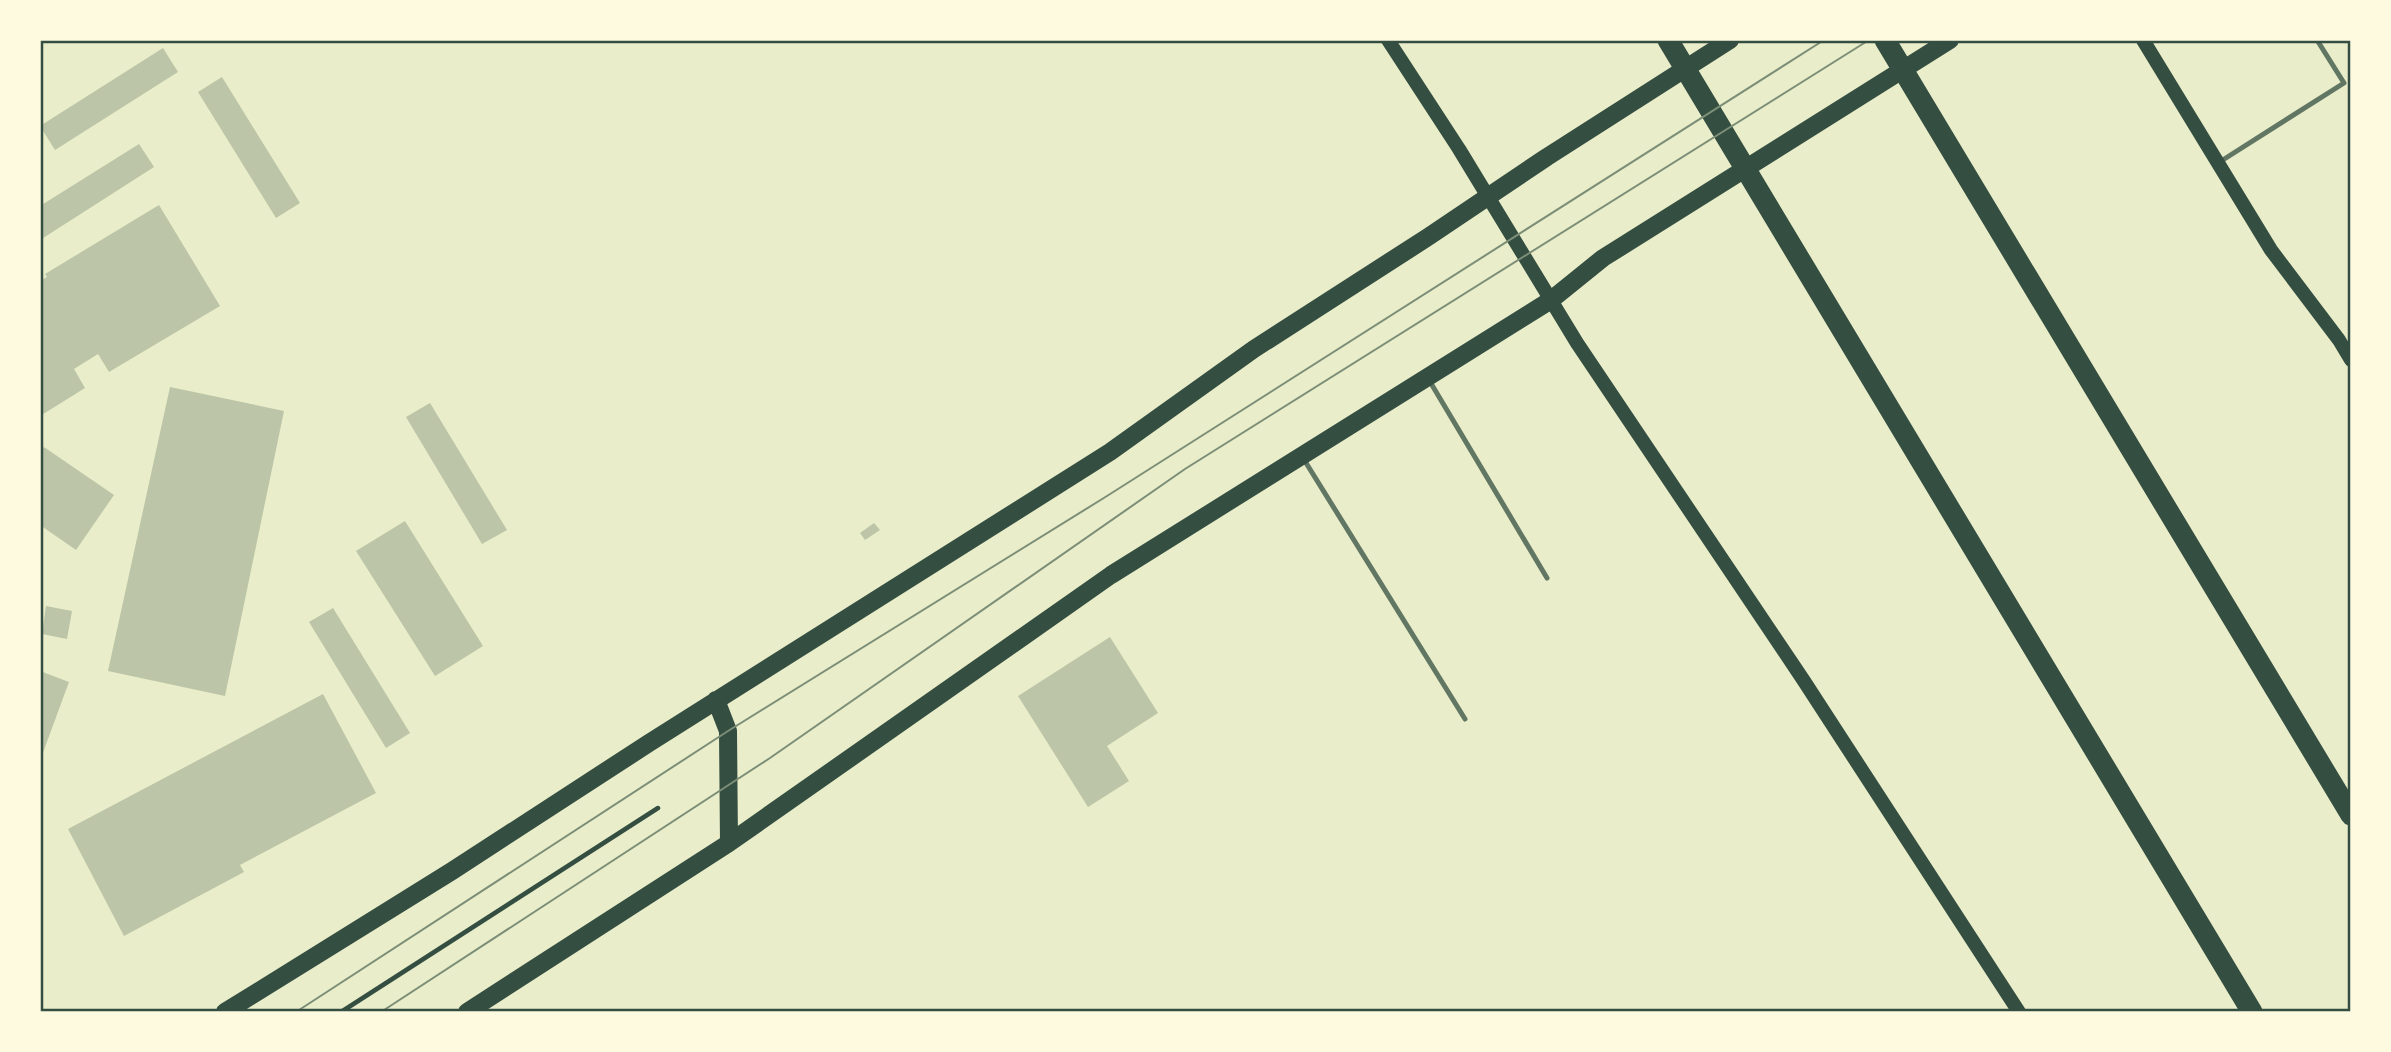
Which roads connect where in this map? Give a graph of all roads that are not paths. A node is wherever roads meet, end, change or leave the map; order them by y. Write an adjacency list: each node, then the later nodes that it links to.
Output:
1 (1388, 40): 11 (main road)
2 (1668, 40): 24 (highway)
3 (1730, 40): 11 (main road)
4 (1885, 40): 19 (highway)
5 (1951, 40): 12 (main road)
6 (2143, 40): 10 (main road)
7 (2317, 40): 9 (lane)
8 (2351, 79): 9 (lane)
9 (2344, 83): 10 (lane)
10 (2218, 163): 13 (main road)
11 (1486, 197): 12 (main road); 17 (main road)
12 (1551, 300): 14 (main road); 23 (main road)
13 (2350, 356)
14 (1427, 377): 15 (main road); 16 (lane)
15 (1301, 456): 18 (lane); 20 (main road)
16 (1547, 578)
17 (716, 700): 20 (main road); 21 (main road)
18 (1465, 719)
19 (2351, 815)
20 (729, 843): 22 (main road)
21 (225, 1012)
22 (467, 1012)
23 (2019, 1012)
24 (2252, 1012)

